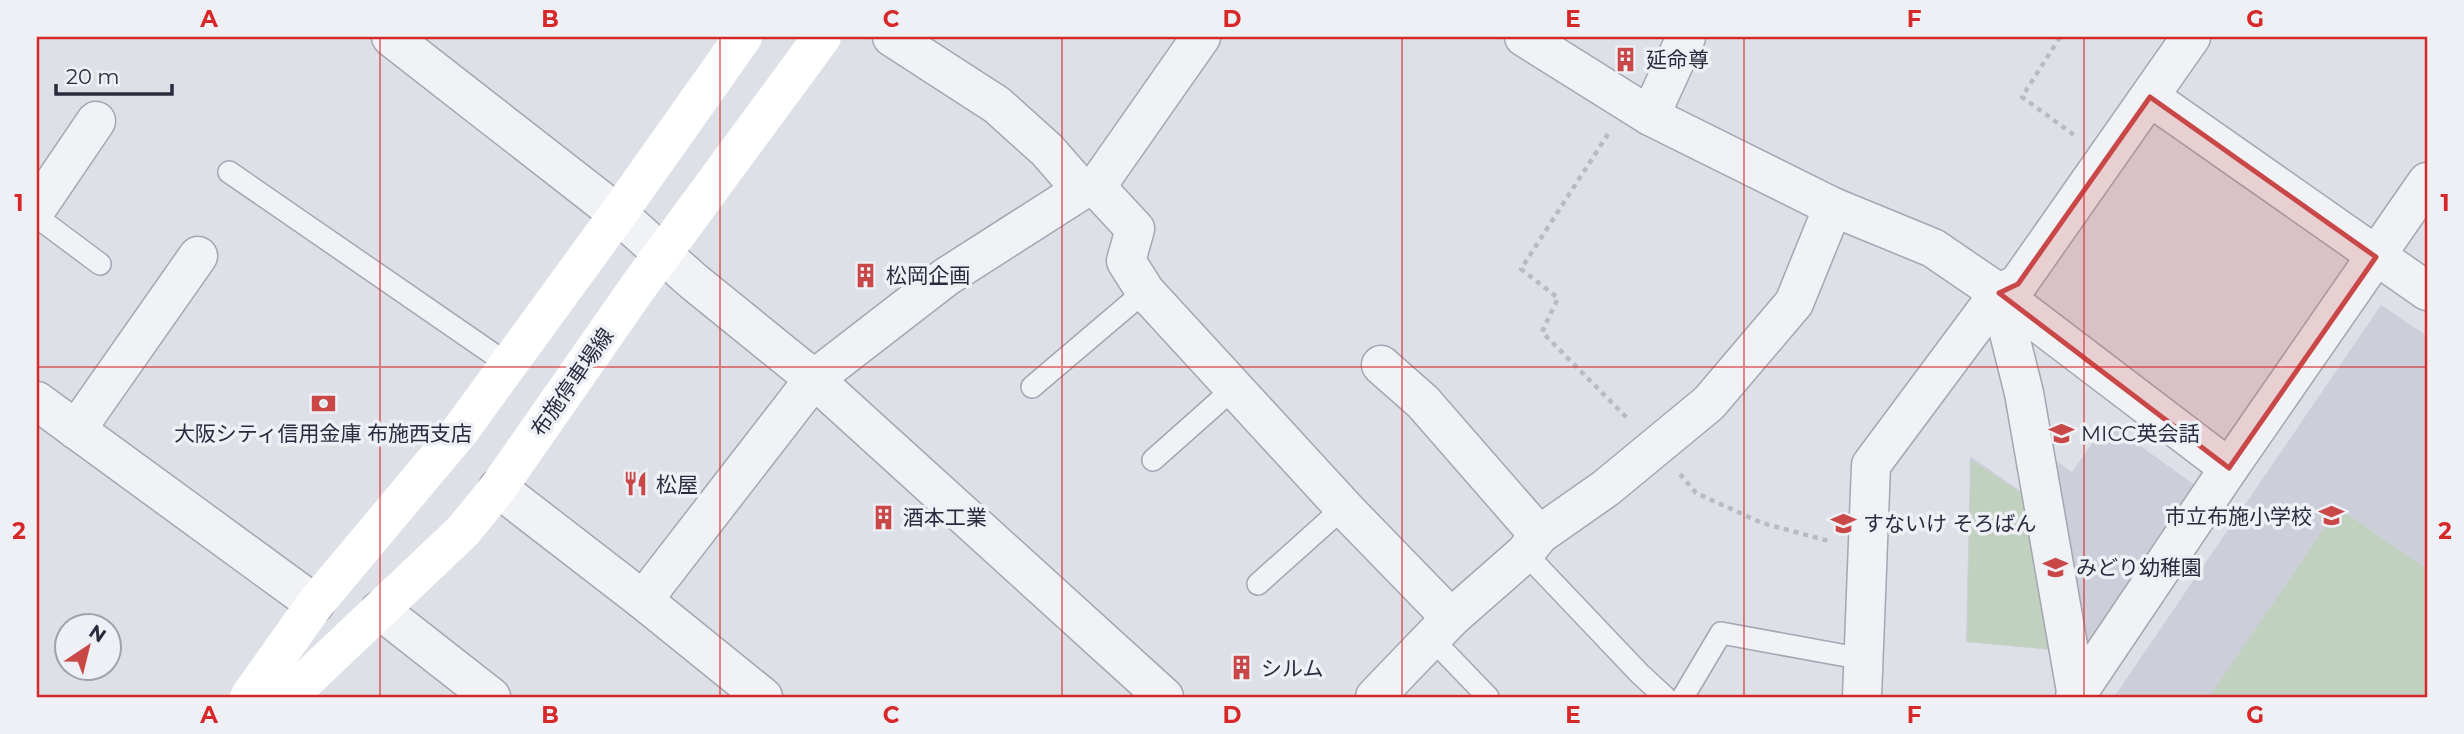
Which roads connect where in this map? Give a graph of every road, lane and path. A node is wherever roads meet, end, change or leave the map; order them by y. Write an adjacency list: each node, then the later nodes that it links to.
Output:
1 (391, 37): 19 (street)
2 (743, 37): 19 (main road)
3 (822, 37): 21 (main road, 布施停車場線)
4 (892, 37): 16 (street)
5 (1201, 37): 16 (street)
6 (1524, 37): 11 (street)
7 (1686, 37): 11 (street)
8 (2060, 37): 13 (path)
9 (2191, 37): 10 (street)
10 (2150, 97): 13 (street); 23 (street)
11 (1639, 110): 18 (street); 35 (path)
12 (96, 121): 17 (street)
13 (2107, 158): 27 (street)
14 (229, 172): 28 (lane)
15 (2427, 182): 23 (street)
16 (1089, 189): 26 (street); 30 (street)
17 (37, 208)
18 (1833, 208): 27 (street); 35 (street)
19 (618, 214): 21 (street); 28 (main road)
20 (37, 217): 24 (lane)
21 (664, 253): 30 (street); 38 (main road, 布施停車場線)
22 (198, 256): 34 (street)
23 (2376, 257): 25 (street); 37 (street)
24 (100, 264)
25 (2427, 291)
26 (1145, 292): 31 (lane); 32 (street)
27 (1999, 293): 37 (street); 41 (street); 48 (street)
28 (509, 365): 44 (main road)
29 (1381, 365): 40 (street)
30 (814, 379): 43 (street); 53 (street)
31 (1032, 387)
32 (1234, 388): 36 (lane); 39 (street)
33 (37, 401): 34 (street)
34 (76, 430): 44 (street)
35 (1656, 447): 40 (street); 41 (path)
36 (1153, 460)
37 (2229, 468): 48 (street)
38 (498, 488): 43 (street); 45 (main road, 布施停車場線)
39 (1344, 508): 42 (lane); 46 (street)
40 (1532, 544): 46 (street); 56 (lane)
41 (1867, 551): 47 (street)
42 (1258, 584)
43 (643, 600): 52 (street)
44 (315, 604): 49 (main road)
45 (380, 610): 50 (main road, 布施停車場線); 51 (street)
46 (1442, 629): 54 (street); 55 (lane)
47 (1863, 659): 57 (lane); 58 (street)
48 (2076, 696)
49 (249, 697)
50 (288, 697)
51 (491, 697)
52 (763, 697)
53 (1164, 697)
54 (1376, 697)
55 (1488, 697)
56 (1665, 697)
57 (1683, 697)
58 (1862, 697)

